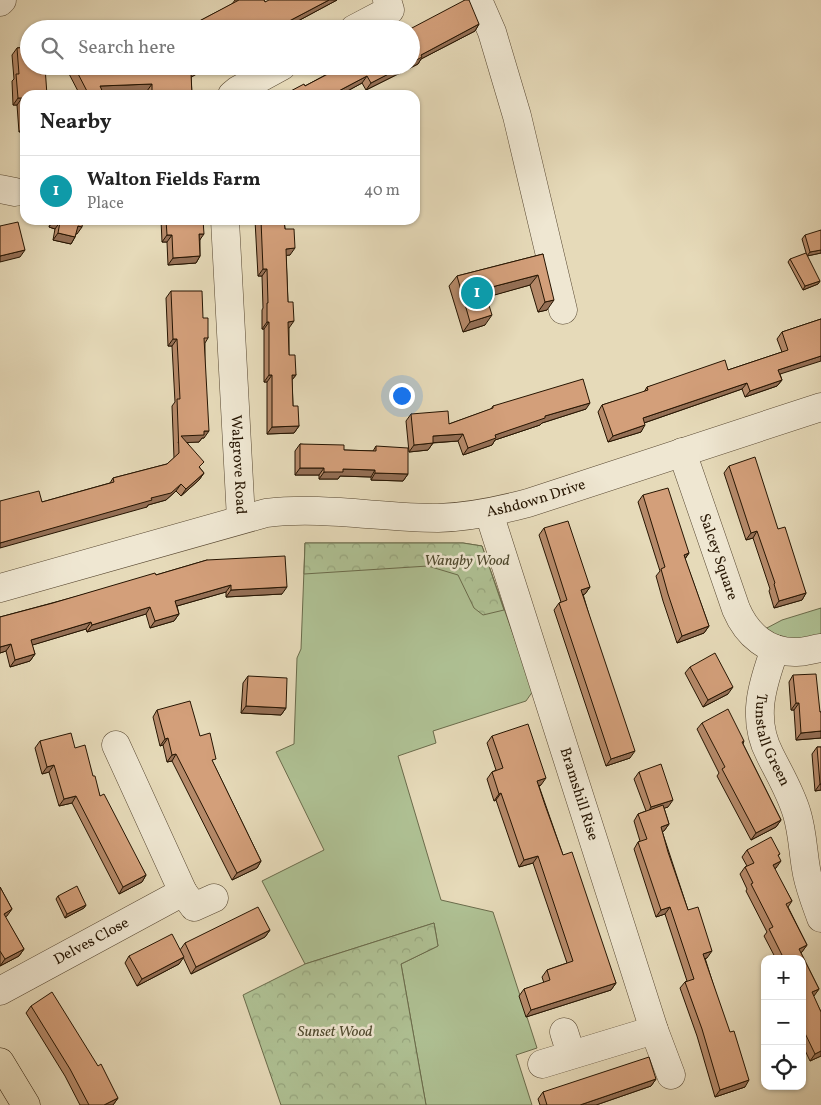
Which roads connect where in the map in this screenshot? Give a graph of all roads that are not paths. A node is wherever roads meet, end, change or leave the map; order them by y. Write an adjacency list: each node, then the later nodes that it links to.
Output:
1 (478, 0): 7 (street)
2 (396, 3): 3 (street)
3 (369, 20)
4 (266, 75): 5 (street)
5 (238, 90)
6 (225, 225): 11 (street, Walgrove Road)
7 (563, 310)
8 (821, 408): 9 (street, Ashdown Drive)
9 (682, 452): 10 (street, Ashdown Drive); 14 (street, Salcey Square)
10 (489, 513): 11 (street, Ashdown Drive); 21 (street, Bramshill Rise)
11 (241, 519): 12 (street, Walgrove Road)
12 (0, 588)
13 (821, 648): 14 (street)
14 (775, 649): 16 (street, Tunstall Green)
15 (116, 745): 17 (street)
16 (814, 874): 19 (street, Tunstall Green)
17 (183, 892): 18 (street); 20 (street, Delves Close)
18 (214, 898)
19 (821, 918)
20 (0, 991)
21 (654, 1030): 23 (street); 24 (street, Bramshill Rise)
22 (0, 1062): 25 (main road)
23 (542, 1064)
24 (671, 1075)
25 (26, 1105)

